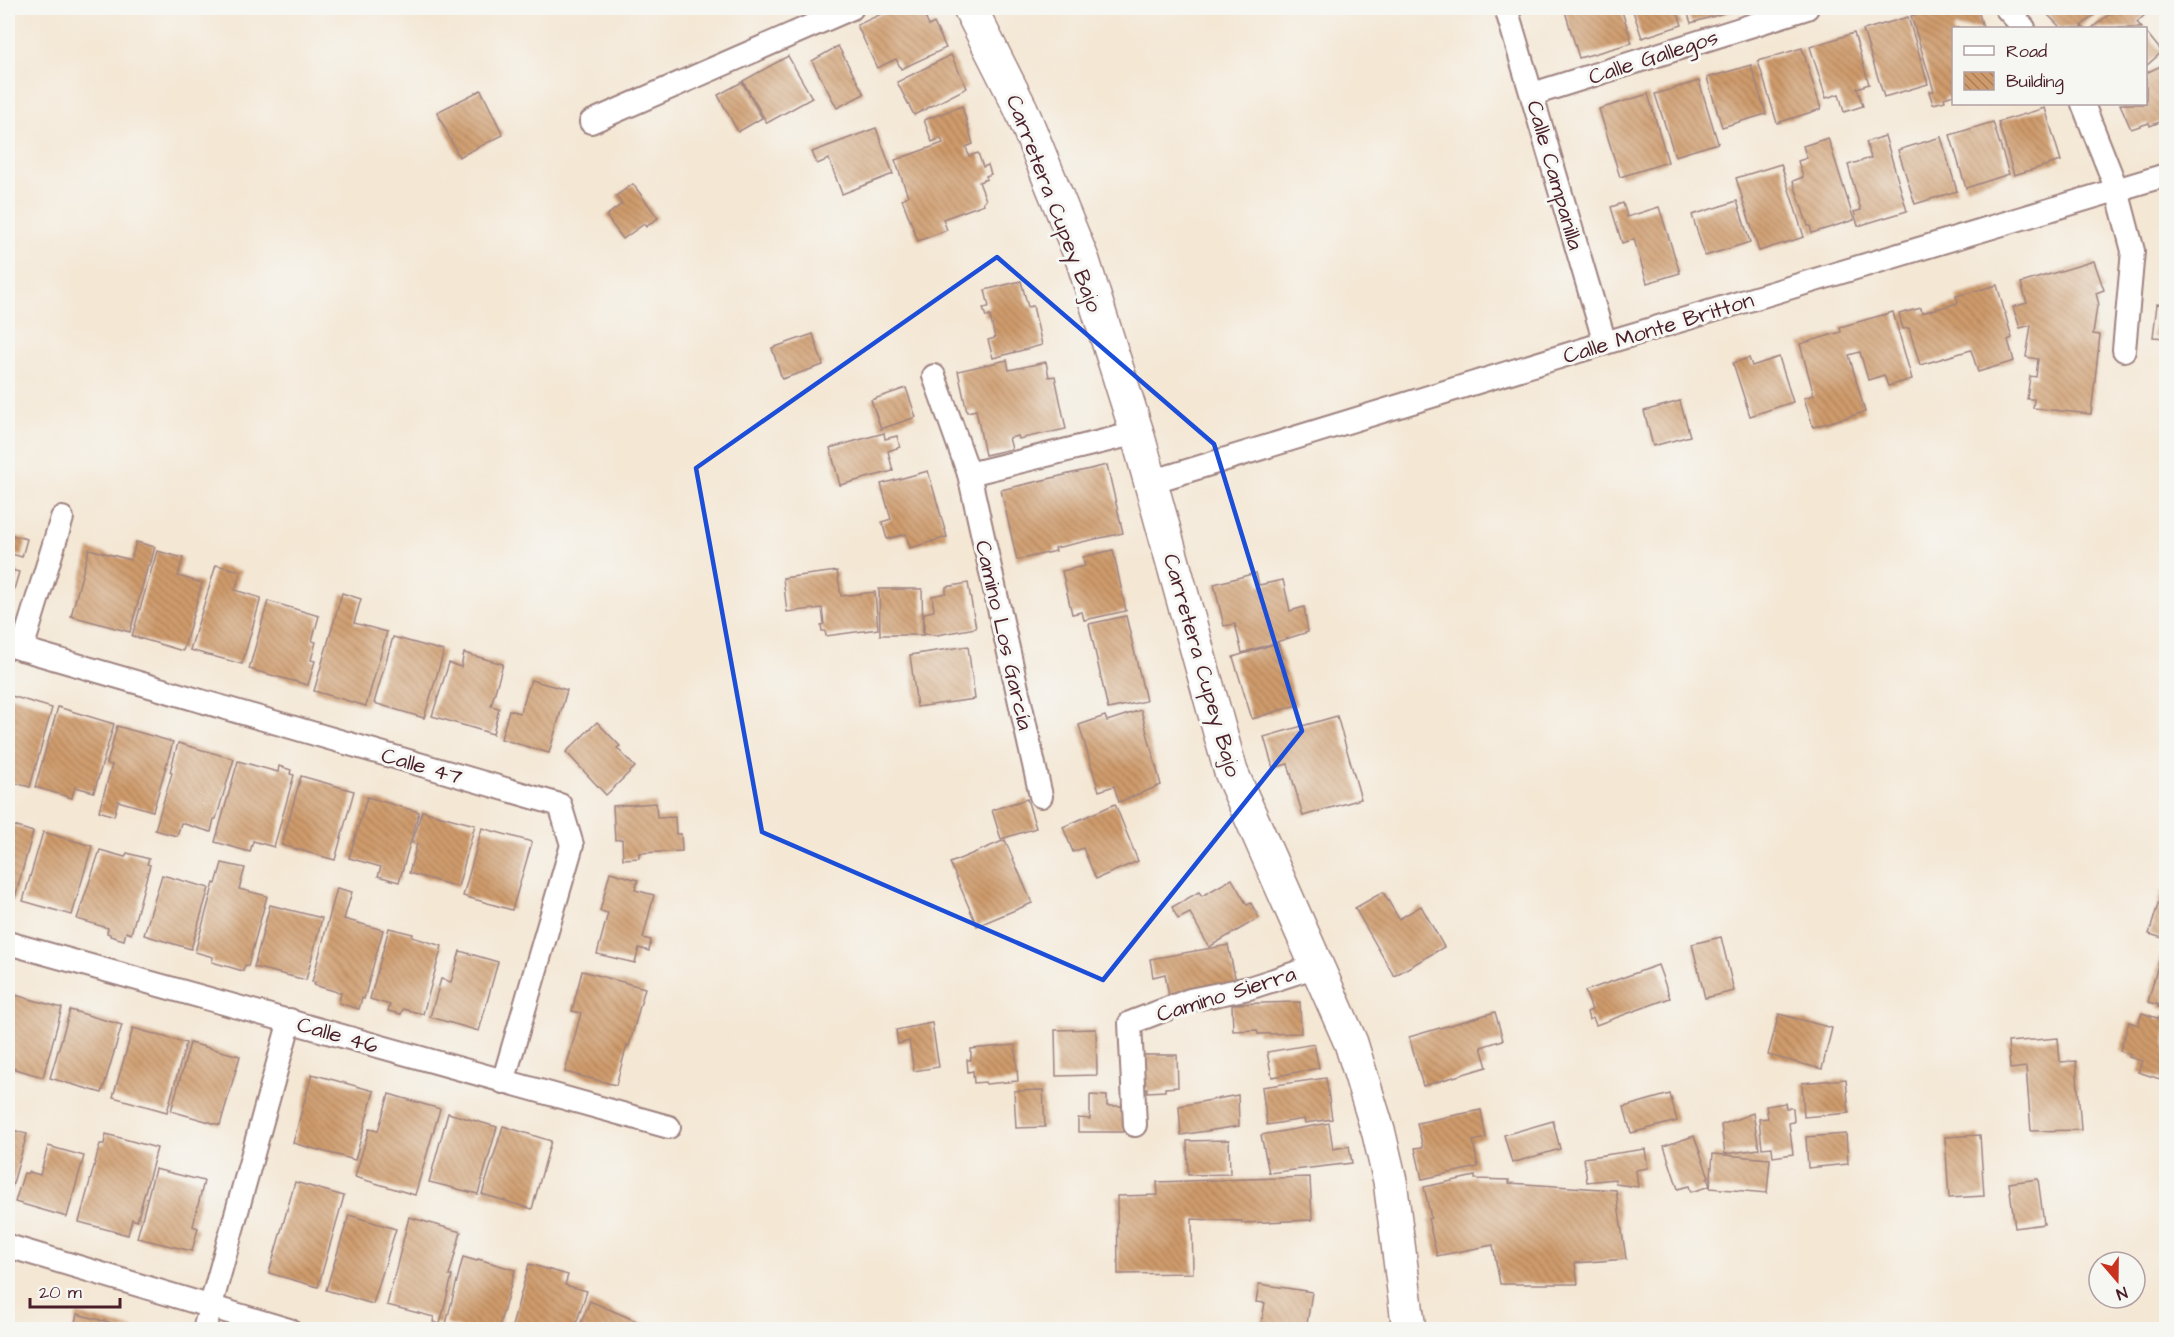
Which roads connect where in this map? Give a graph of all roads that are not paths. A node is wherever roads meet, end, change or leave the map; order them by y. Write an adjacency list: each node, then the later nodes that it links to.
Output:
1 (852, 8): 9 (street)
2 (970, 8): 15 (street, Carretera Cupey Bajo)
3 (1506, 8): 7 (street, Calle Campanilla)
4 (1807, 8): 7 (street, Calle Gallegos)
5 (2006, 8): 6 (street)
6 (2023, 27)
7 (1533, 94): 12 (street, Calle Campanilla)
8 (2083, 105): 11 (street)
9 (591, 122)
10 (2166, 175): 11 (street, Calle Monte Britton)
11 (2117, 190): 12 (street, Calle Monte Britton); 13 (street)
12 (1605, 343): 17 (street, Calle Monte Britton)
13 (2124, 350)
14 (934, 376): 16 (street, Camino Los García)
15 (1137, 433): 16 (street); 17 (street, Carretera Cupey Bajo)
16 (969, 474): 20 (street, Camino Los García)
17 (1151, 482): 22 (street, Carretera Cupey Bajo)
18 (62, 518): 19 (street)
19 (15, 647): 24 (street, Calle 47)
20 (1041, 796)
21 (8, 943): 23 (street, Calle 46)
22 (1317, 966): 25 (street, Camino Sierra); 31 (street, Carretera Cupey Bajo)
23 (290, 1020): 24 (street, Calle 46); 28 (street)
24 (503, 1082): 26 (street, Calle 46)
25 (1135, 1125)
26 (669, 1127)
27 (8, 1246): 28 (street)
28 (211, 1305): 29 (street); 30 (street)
29 (204, 1329)
30 (289, 1329)
31 (1409, 1329)

